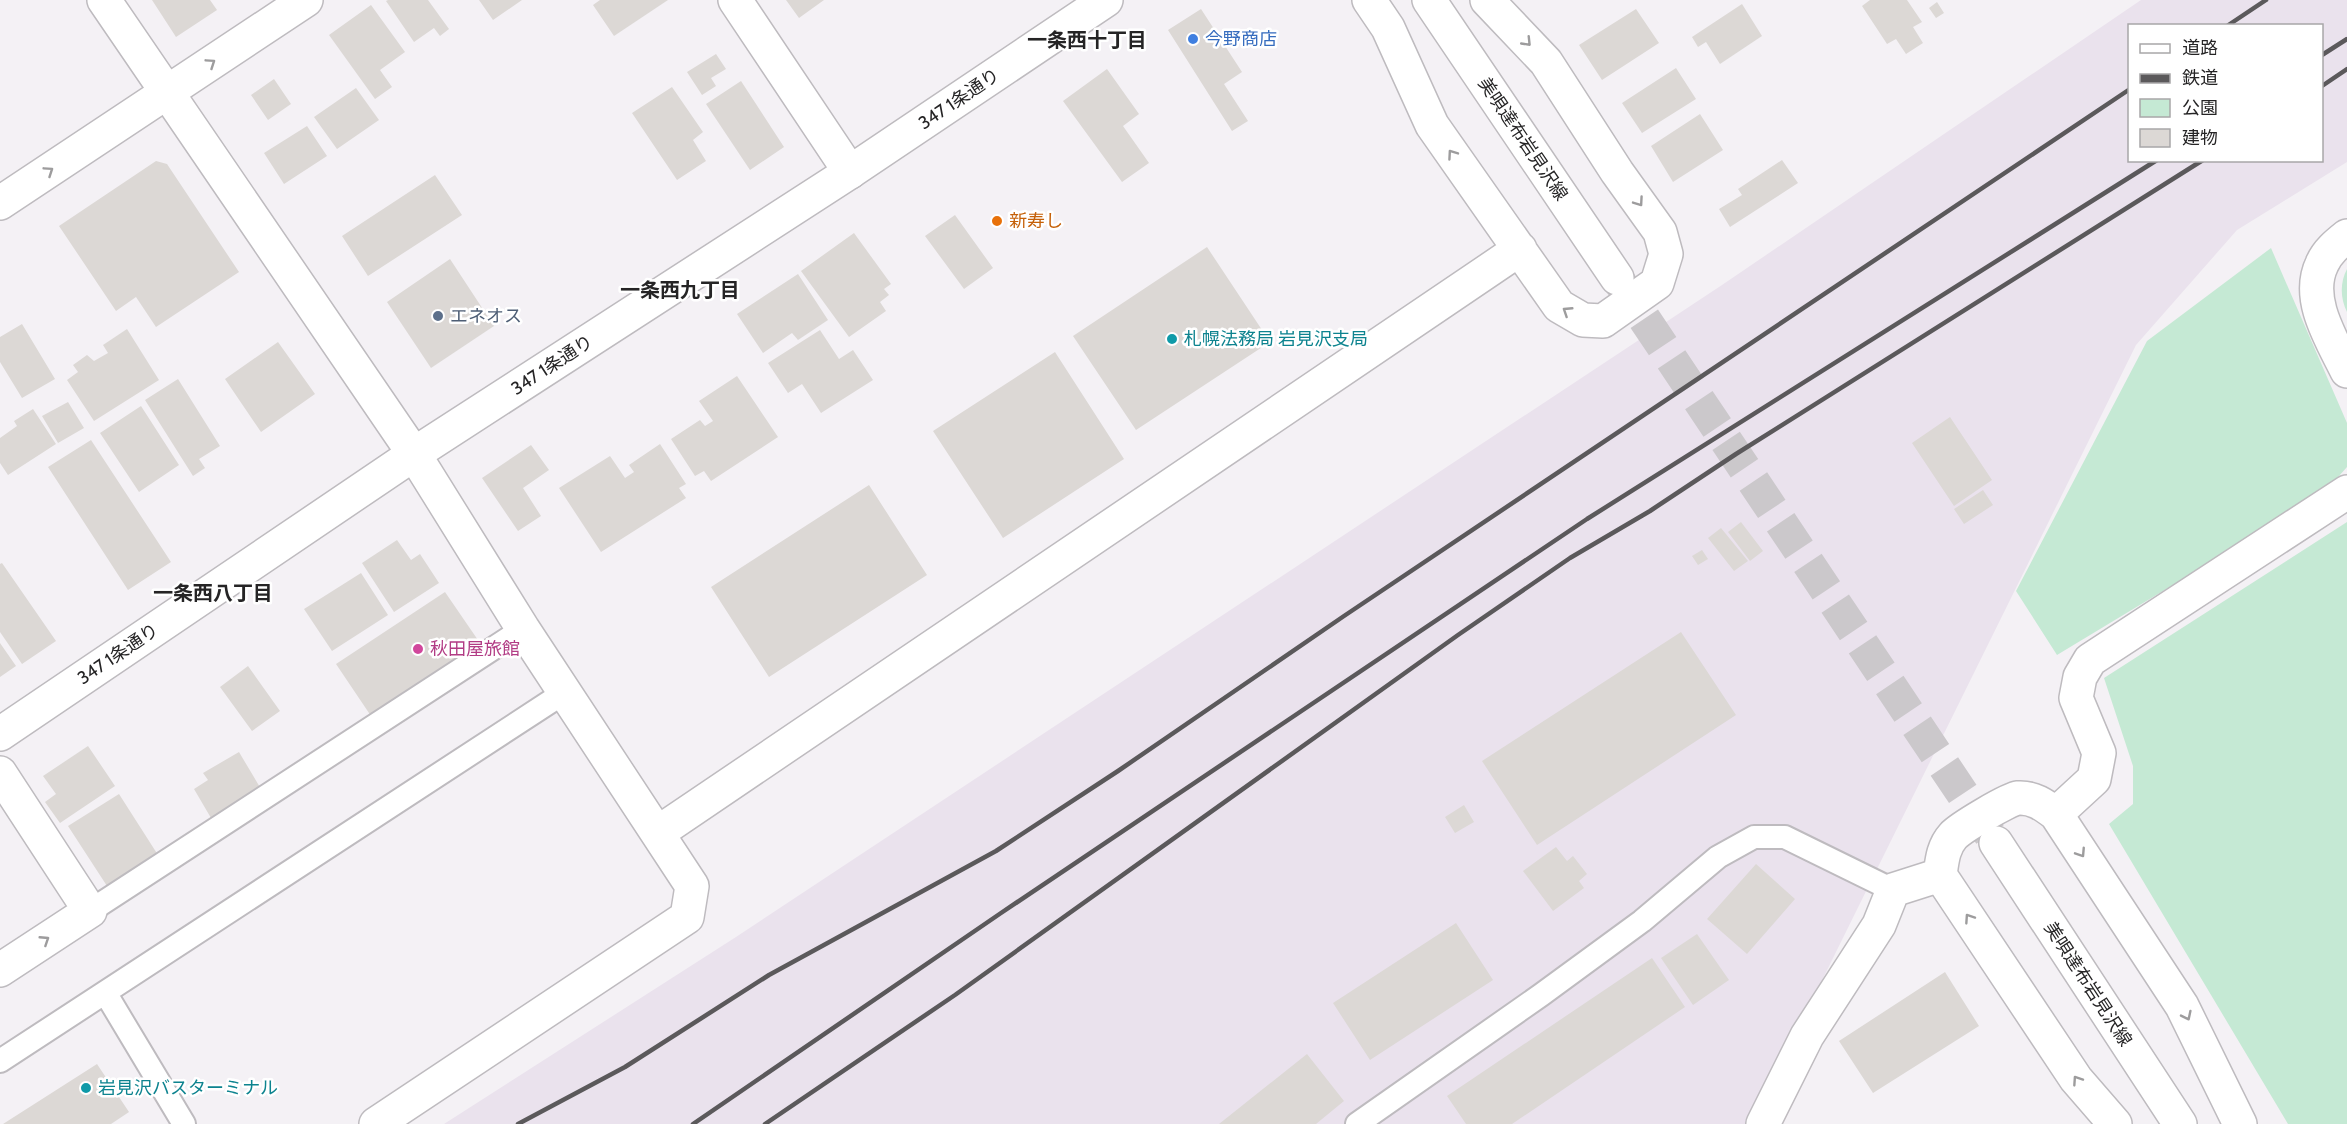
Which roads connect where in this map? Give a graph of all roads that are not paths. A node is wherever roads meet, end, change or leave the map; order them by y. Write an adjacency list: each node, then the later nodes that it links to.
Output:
1 (104, 0): 8 (street)
2 (306, 0): 8 (street, one-way to 2)
3 (735, 0): 9 (street)
4 (1106, 0): 9 (street, 347 1条通り)
5 (1369, 0): 12 (street, one-way to 5)
6 (1429, 0): 13 (street, 美唄達布岩見沢線)
7 (1487, 0): 12 (street, one-way to 12)
8 (166, 93): 10 (street, one-way to 8); 15 (street)
9 (850, 172): 15 (street, 347 1条通り)
10 (0, 203)
11 (2347, 236): 14 (street)
12 (1520, 249): 22 (street)
13 (1617, 278)
14 (2347, 371)
15 (414, 454): 17 (street); 19 (street, 347 1条通り)
16 (2347, 492): 21 (street)
17 (523, 629): 18 (street); 26 (lane)
18 (565, 692): 22 (street); 28 (lane)
19 (0, 734)
20 (0, 773): 26 (street)
21 (2056, 814): 24 (street); 36 (street, one-way to 36)
22 (659, 832): 31 (street)
23 (1996, 843): 35 (street, 美唄達布岩見沢線)
24 (1940, 875): 25 (street); 34 (street, one-way to 24)
25 (1893, 890): 32 (lane); 33 (street)
26 (90, 911): 27 (street, one-way to 26)
27 (0, 970)
28 (106, 994): 29 (lane); 30 (lane)
29 (0, 1061)
30 (184, 1124)
31 (376, 1124)
32 (1357, 1124)
33 (1762, 1124)
34 (2115, 1124)
35 (2180, 1124)
36 (2240, 1124)

